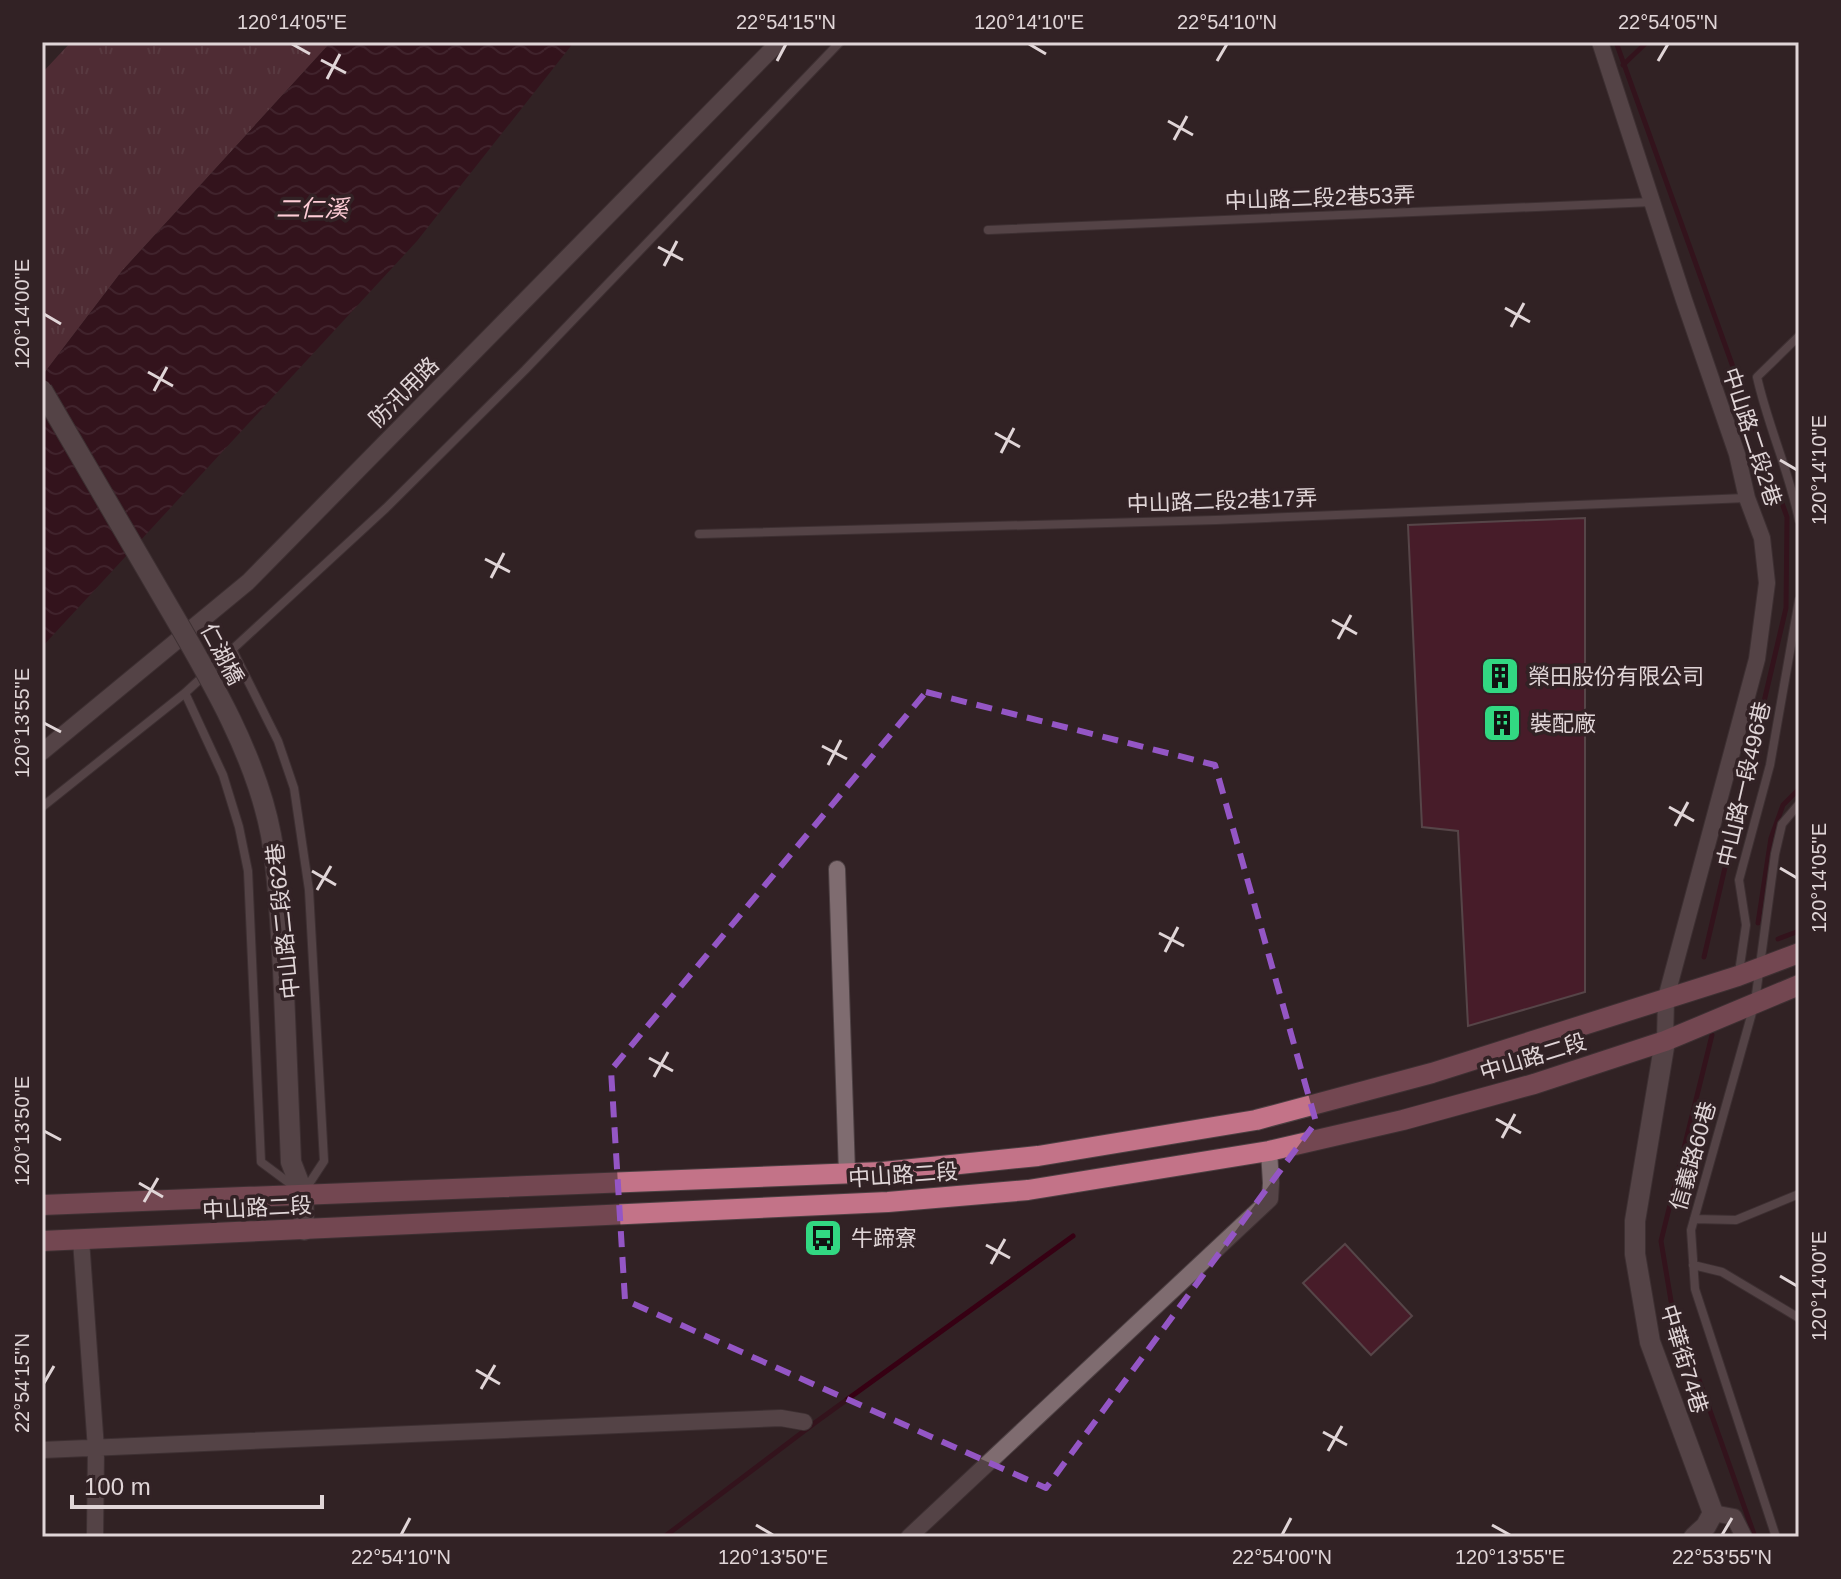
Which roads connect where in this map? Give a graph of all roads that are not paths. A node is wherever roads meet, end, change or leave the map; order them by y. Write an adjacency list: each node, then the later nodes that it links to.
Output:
1 (779, 42): 14 (street, 防汛用路)
2 (840, 42): 12 (lane)
3 (1600, 42): 4 (street, 中山路二段2巷)
4 (1653, 202): 5 (lane, 中山路二段2巷53弄); 8 (street, 中山路二段2巷)
5 (988, 230)
6 (1799, 336): 9 (lane)
7 (42, 390): 19 (street, 仁湖橋, bridge)
8 (1747, 498): 10 (lane, 中山路二段2巷17弄); 23 (street, 中山路二段2巷)
9 (1799, 520)
10 (699, 534)
11 (1799, 600): 21 (lane, 中山路一段496巷)
12 (233, 651): 13 (lane); 28 (lane, 中山路二段62巷)
13 (185, 693): 16 (lane); 28 (lane, 中山路二段62巷)
14 (42, 752)
15 (1799, 804): 20 (lane, 信義路60巷)
16 (42, 807)
17 (837, 869): 27 (street)
18 (1799, 953): 20 (main road, 中山路二段)
19 (283, 968): 28 (street, 中山路二段62巷)
20 (1759, 968): 21 (main road, 中山路二段); 24 (lane, 信義路60巷)
21 (1738, 976): 23 (main road, 中山路二段)
22 (1799, 985): 24 (main road, 中山路二段)
23 (1673, 996): 25 (street, 中山路二段2巷); 27 (main road, 中山路二段)
24 (1749, 1004): 25 (main road, 中山路二段); 31 (lane, 信義路60巷)
25 (1665, 1041): 26 (main road, 中山路二段); 40 (street, 中華街74巷)
26 (1269, 1151): 32 (main road, 中山路二段); 42 (street)
27 (847, 1173): 28 (main road, 中山路二段)
28 (303, 1193): 30 (main road, 中山路二段); 32 (street, 中山路二段62巷)
29 (1799, 1194): 31 (lane)
30 (42, 1205)
31 (1694, 1219): 35 (lane, 信義路60巷)
32 (304, 1230): 33 (main road, 中山路二段)
33 (81, 1240): 34 (main road, 中山路二段); 38 (street)
34 (42, 1241)
35 (1693, 1265): 36 (lane); 45 (lane, 信義路60巷)
36 (1799, 1318)
37 (804, 1422): 38 (street)
38 (96, 1449): 39 (street); 41 (street)
39 (42, 1450)
40 (1713, 1513): 43 (street); 44 (street)
41 (95, 1537)
42 (909, 1537)
43 (1694, 1537)
44 (1744, 1537)
45 (1776, 1537)

